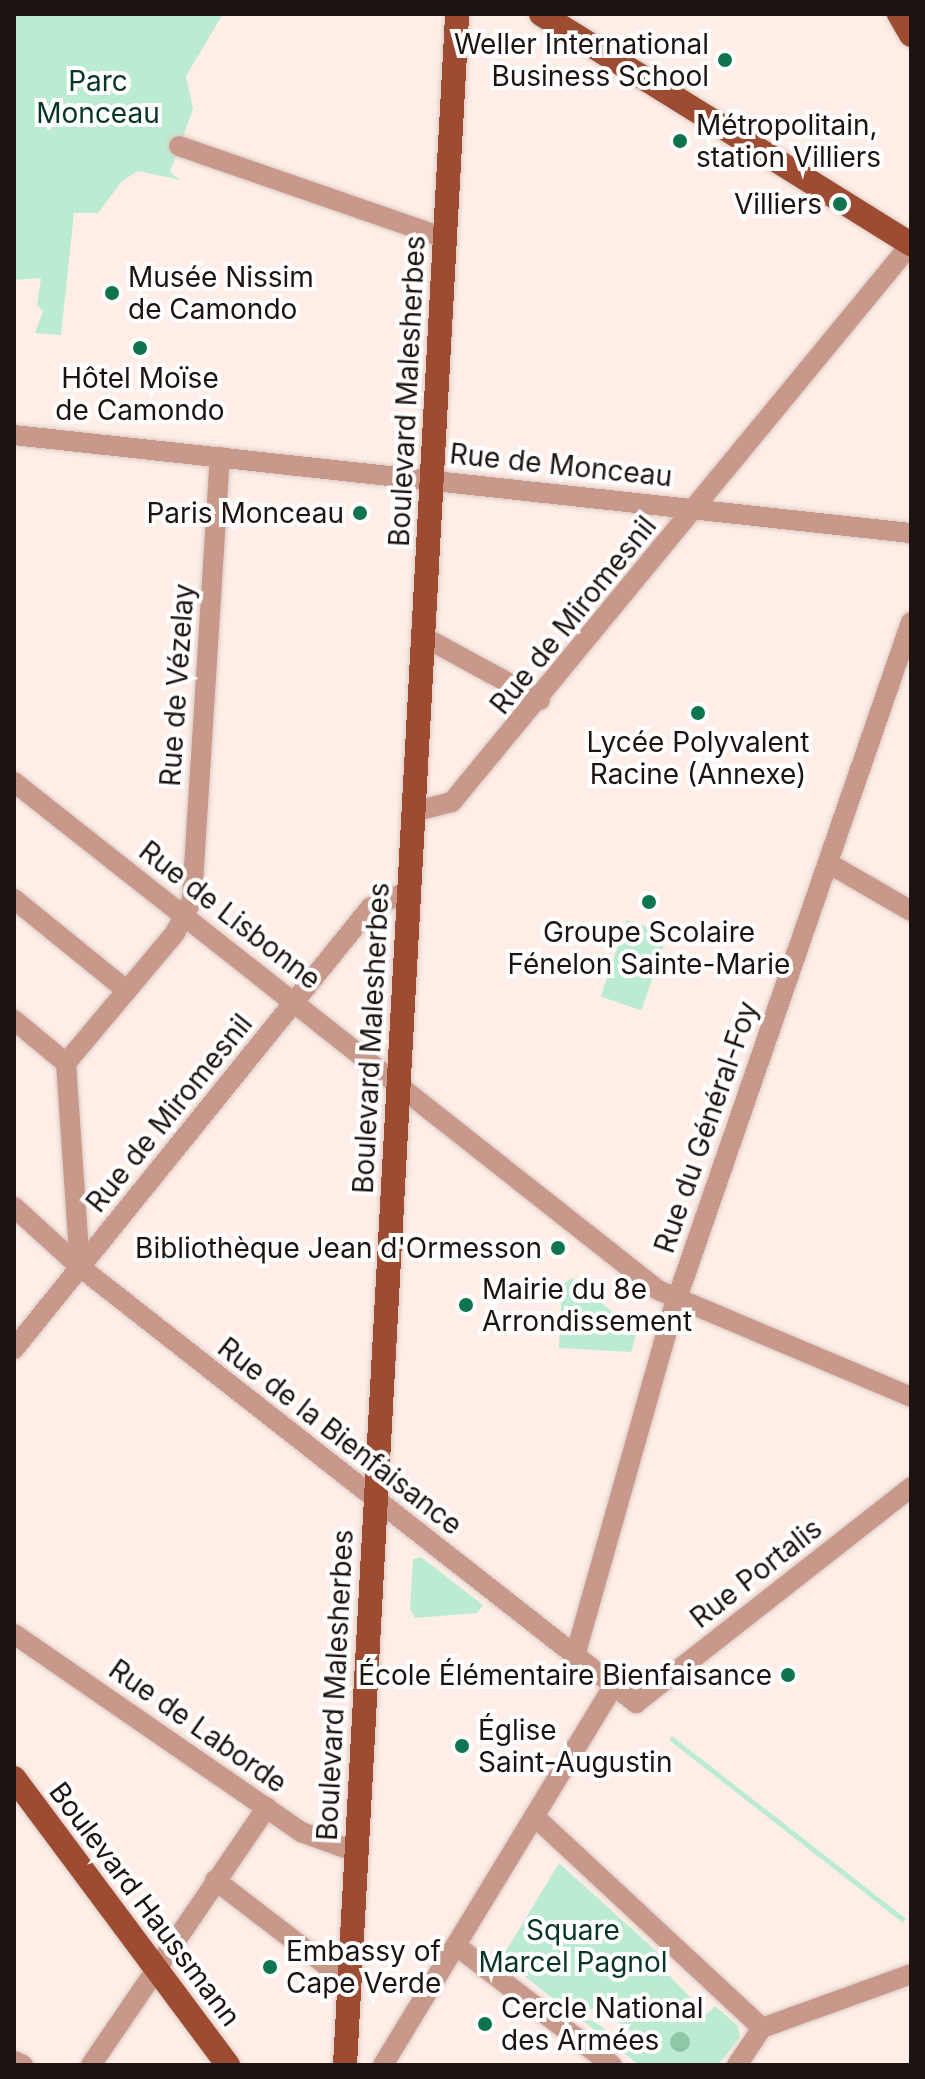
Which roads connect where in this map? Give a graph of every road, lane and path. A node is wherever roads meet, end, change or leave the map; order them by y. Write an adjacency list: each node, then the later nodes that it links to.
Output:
1 (457, 14): 6 (main road, Boulevard Malesherbes)
2 (541, 14): 7 (main road)
3 (899, 14): 4 (main road)
4 (911, 35)
5 (179, 146): 6 (street)
6 (445, 238): 10 (main road, Boulevard Malesherbes)
7 (911, 244): 11 (street, Rue de Miromesnil)
8 (14, 435): 9 (street, Rue de Monceau)
9 (220, 457): 10 (street, Rue de Monceau); 22 (street, Rue de Vézelay)
10 (432, 479): 11 (street, Rue de Monceau); 14 (main road, Boulevard Malesherbes)
11 (698, 507): 12 (street, Rue de Monceau); 15 (street, Rue de Miromesnil)
12 (911, 533)
13 (911, 622): 18 (street, Rue du Général-Foy)
14 (424, 637): 15 (street); 17 (main road, Boulevard Malesherbes)
15 (540, 700): 17 (street, Rue de Miromesnil)
16 (14, 782): 22 (street, Rue de Lisbonne)
17 (413, 812): 19 (main road, Boulevard Malesherbes)
18 (828, 863): 21 (street); 30 (street, Rue du Général-Foy)
19 (409, 891): 24 (street, Rue de Miromesnil); 27 (main road, Boulevard Malesherbes)
20 (14, 899): 23 (street)
21 (911, 911)
22 (185, 916): 23 (street); 24 (street, Rue de Lisbonne)
23 (126, 990): 26 (street)
24 (296, 1002): 27 (street, Rue de Lisbonne); 29 (street, Rue de Miromesnil)
25 (14, 1020): 26 (street)
26 (66, 1063): 29 (street)
27 (400, 1084): 30 (street, Rue de Lisbonne); 34 (main road, Boulevard Malesherbes)
28 (14, 1207): 29 (street, Rue de la Bienfaisance)
29 (80, 1267): 31 (street, Rue de Miromesnil); 34 (street, Rue de la Bienfaisance)
30 (677, 1297): 32 (street, Rue de Lisbonne); 36 (street, Rue du Général-Foy)
31 (14, 1349)
32 (911, 1397)
33 (911, 1487): 38 (street, Rue Portalis)
34 (375, 1499): 36 (street, Rue de la Bienfaisance); 42 (main road, Boulevard Malesherbes)
35 (14, 1634): 40 (street, Rue de Laborde)
36 (575, 1656): 37 (street, Rue de la Bienfaisance)
37 (613, 1686): 38 (street, Rue de la Bienfaisance); 41 (street)
38 (636, 1703)
39 (14, 1778): 45 (main road, Boulevard Haussmann)
40 (267, 1807): 42 (street, Rue de Laborde); 43 (street)
41 (534, 1816): 44 (street); 48 (street)
42 (356, 1852): 47 (main road, Boulevard Malesherbes)
43 (215, 1880): 45 (street); 47 (street)
44 (458, 1947): 54 (street); 55 (street)
45 (155, 1966): 51 (street); 52 (main road, Boulevard Haussmann)
46 (911, 1974): 48 (street)
47 (349, 1983): 53 (main road, Boulevard Malesherbes)
48 (762, 2028): 56 (street)
49 (14, 2061): 50 (street)
50 (23, 2065)
51 (91, 2065)
52 (228, 2065)
53 (345, 2065)
54 (383, 2065)
55 (612, 2065)
56 (737, 2065)

